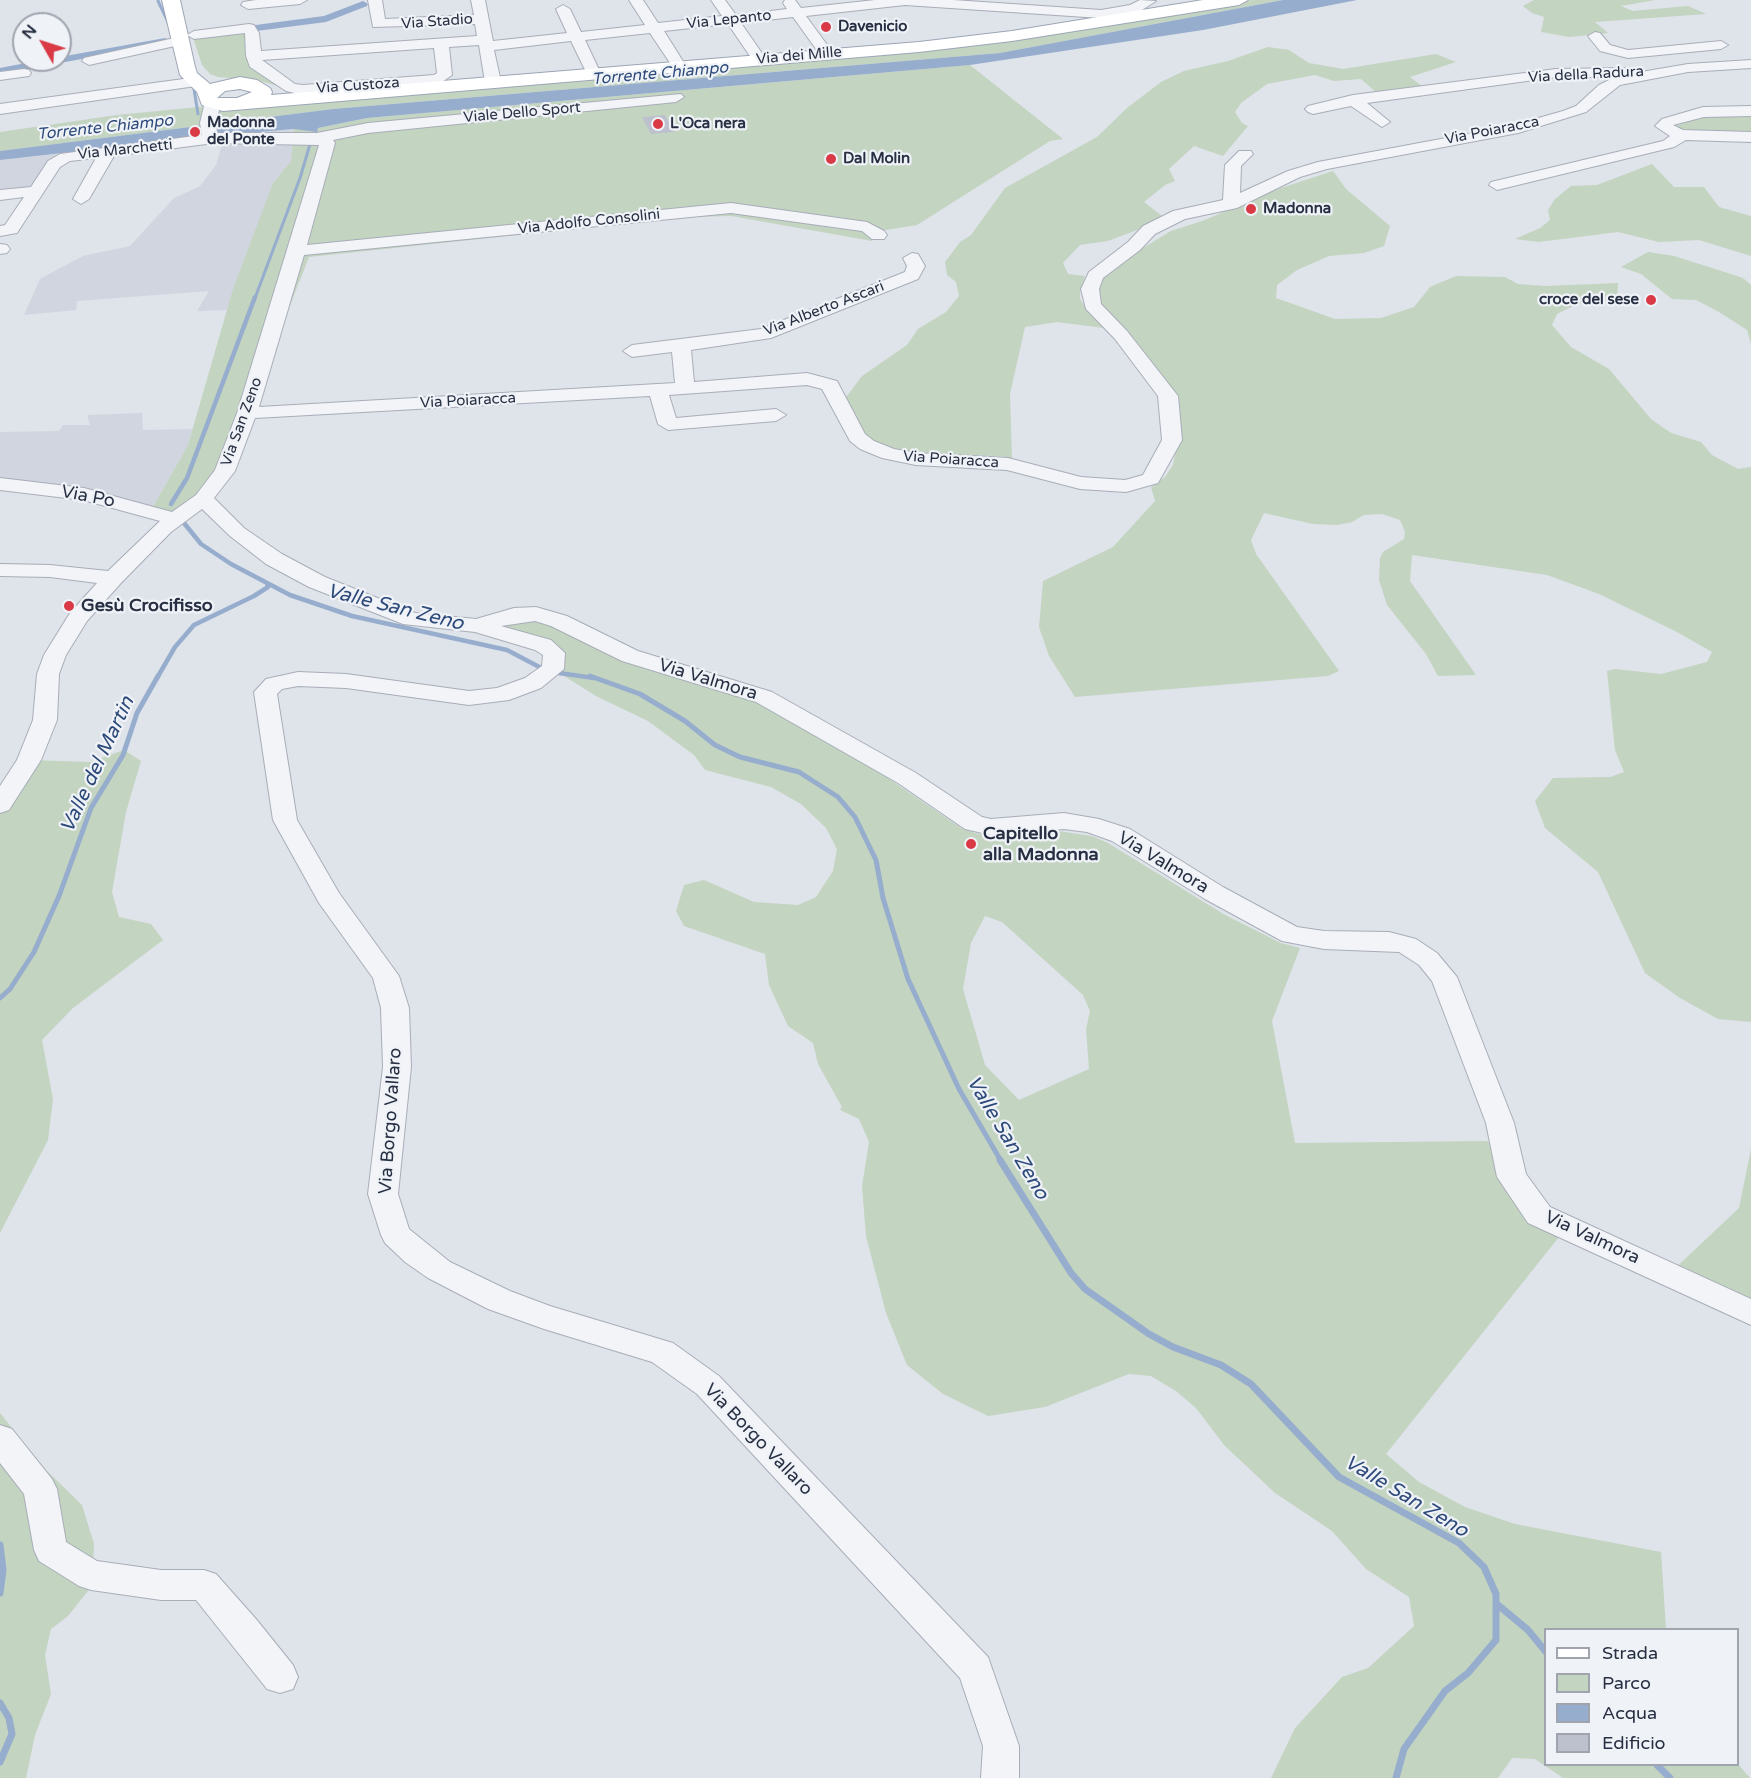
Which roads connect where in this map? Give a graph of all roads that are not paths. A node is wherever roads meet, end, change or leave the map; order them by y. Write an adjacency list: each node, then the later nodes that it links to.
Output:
1 (300, 0): 16 (street)
2 (361, 0): 3 (street, Via Stadio)
3 (375, 0): 4 (street, Via Stadio); 21 (street, Via Stadio)
4 (384, 0)
5 (478, 0): 21 (street, Via Stadio)
6 (636, 0): 23 (street)
7 (718, 0): 22 (street)
8 (788, 0): 19 (street)
9 (1137, 0): 20 (street, Via Lepanto)
10 (1143, 0): 14 (street)
11 (1156, 0): 14 (street)
12 (1163, 0): 17 (street)
13 (1239, 0): 17 (main road, Via dei Mille)
14 (1149, 1): 20 (street, Via Lepanto)
15 (169, 2): 27 (main road)
16 (248, 5)
17 (1202, 6): 20 (main road, Via dei Mille)
18 (563, 9): 25 (street)
19 (797, 13): 20 (street, Via Lepanto); 22 (street, Via Lepanto); 31 (street)
20 (1089, 15): 31 (main road, Via dei Mille)
21 (483, 19): 28 (street, Via Stadio)
22 (732, 20): 23 (street, Via Lepanto); 33 (street)
23 (654, 27): 25 (street, Via Lepanto); 36 (street)
24 (1706, 33): 30 (street)
25 (576, 36): 28 (street, Via Lepanto); 39 (street)
26 (1595, 36): 30 (street)
27 (187, 38): 32 (street); 34 (street); 44 (main road)
28 (486, 43): 29 (street); 41 (street, Via Stadio)
29 (441, 44): 32 (street); 32 (street, Via Custoza)
30 (1721, 45): 35 (street)
31 (826, 53): 33 (main road, Via dei Mille)
32 (254, 56)
33 (759, 59): 36 (main road, Via dei Mille)
34 (89, 61)
35 (1745, 64): 38 (street, Via Poiaracca)
36 (680, 66): 39 (main road, Via dei Mille)
37 (24, 73): 40 (street)
38 (1657, 73): 42 (street, Via della Radura); 64 (street, Via Poiaracca)
39 (594, 74): 41 (main road, Via dei Mille)
40 (0, 76)
41 (493, 82): 46 (main road, Via dei Mille)
42 (1479, 83): 43 (street, Via della Radura); 45 (street)
43 (1442, 88): 48 (street, Via della Radura); 49 (street)
44 (203, 94): 46 (main road, Via dei Mille); 46 (main road, Via dei Mille); 50 (street); 55 (street)
45 (1494, 96)
46 (249, 98)
47 (676, 98): 57 (street, Viale Dello Sport)
48 (1353, 100): 51 (street, Via della Radura); 53 (street)
49 (1458, 102)
50 (0, 109)
51 (1313, 109)
52 (1751, 111): 54 (street)
53 (1382, 122)
54 (1680, 135): 56 (street); 60 (street)
55 (212, 137): 57 (street); 58 (street, Via Marchetti)
56 (1751, 137)
57 (322, 140): 68 (street, Via San Zeno)
58 (109, 150): 61 (street, Via Marchetti); 63 (street)
59 (1245, 154): 64 (street)
60 (1497, 185)
61 (36, 190): 62 (street); 65 (street, Via Marchetti)
62 (0, 195)
63 (81, 199)
64 (1231, 204): 72 (street, Via Poiaracca)
65 (5, 230): 67 (street, Via Marchetti)
66 (878, 235): 68 (street, Via Adolfo Consolini)
67 (0, 250)
68 (297, 251): 74 (street, Via San Zeno)
69 (912, 258): 70 (street, Via Alberto Ascari)
70 (681, 346): 71 (street, Via Alberto Ascari); 72 (street)
71 (632, 351)
72 (685, 387): 73 (street, Via Poiaracca)
73 (658, 390): 74 (street, Via Poiaracca); 76 (street)
74 (247, 413): 79 (street, Via San Zeno)
75 (776, 415): 76 (street)
76 (668, 424): 77 (street)
77 (671, 445)
78 (0, 484): 80 (street, Via Po)
79 (203, 499): 80 (street, Via San Zeno); 83 (street, Via Valmora)
80 (174, 519): 82 (street, Via San Zeno)
81 (0, 570): 82 (street)
82 (113, 578): 84 (street, Via San Zeno)
83 (477, 626): 85 (street, Via Valmora); 88 (street, Via Borgo Vallaro)
84 (0, 805)
85 (1751, 1313)
86 (0, 1439): 87 (street)
87 (280, 1677)
88 (1000, 1778)

